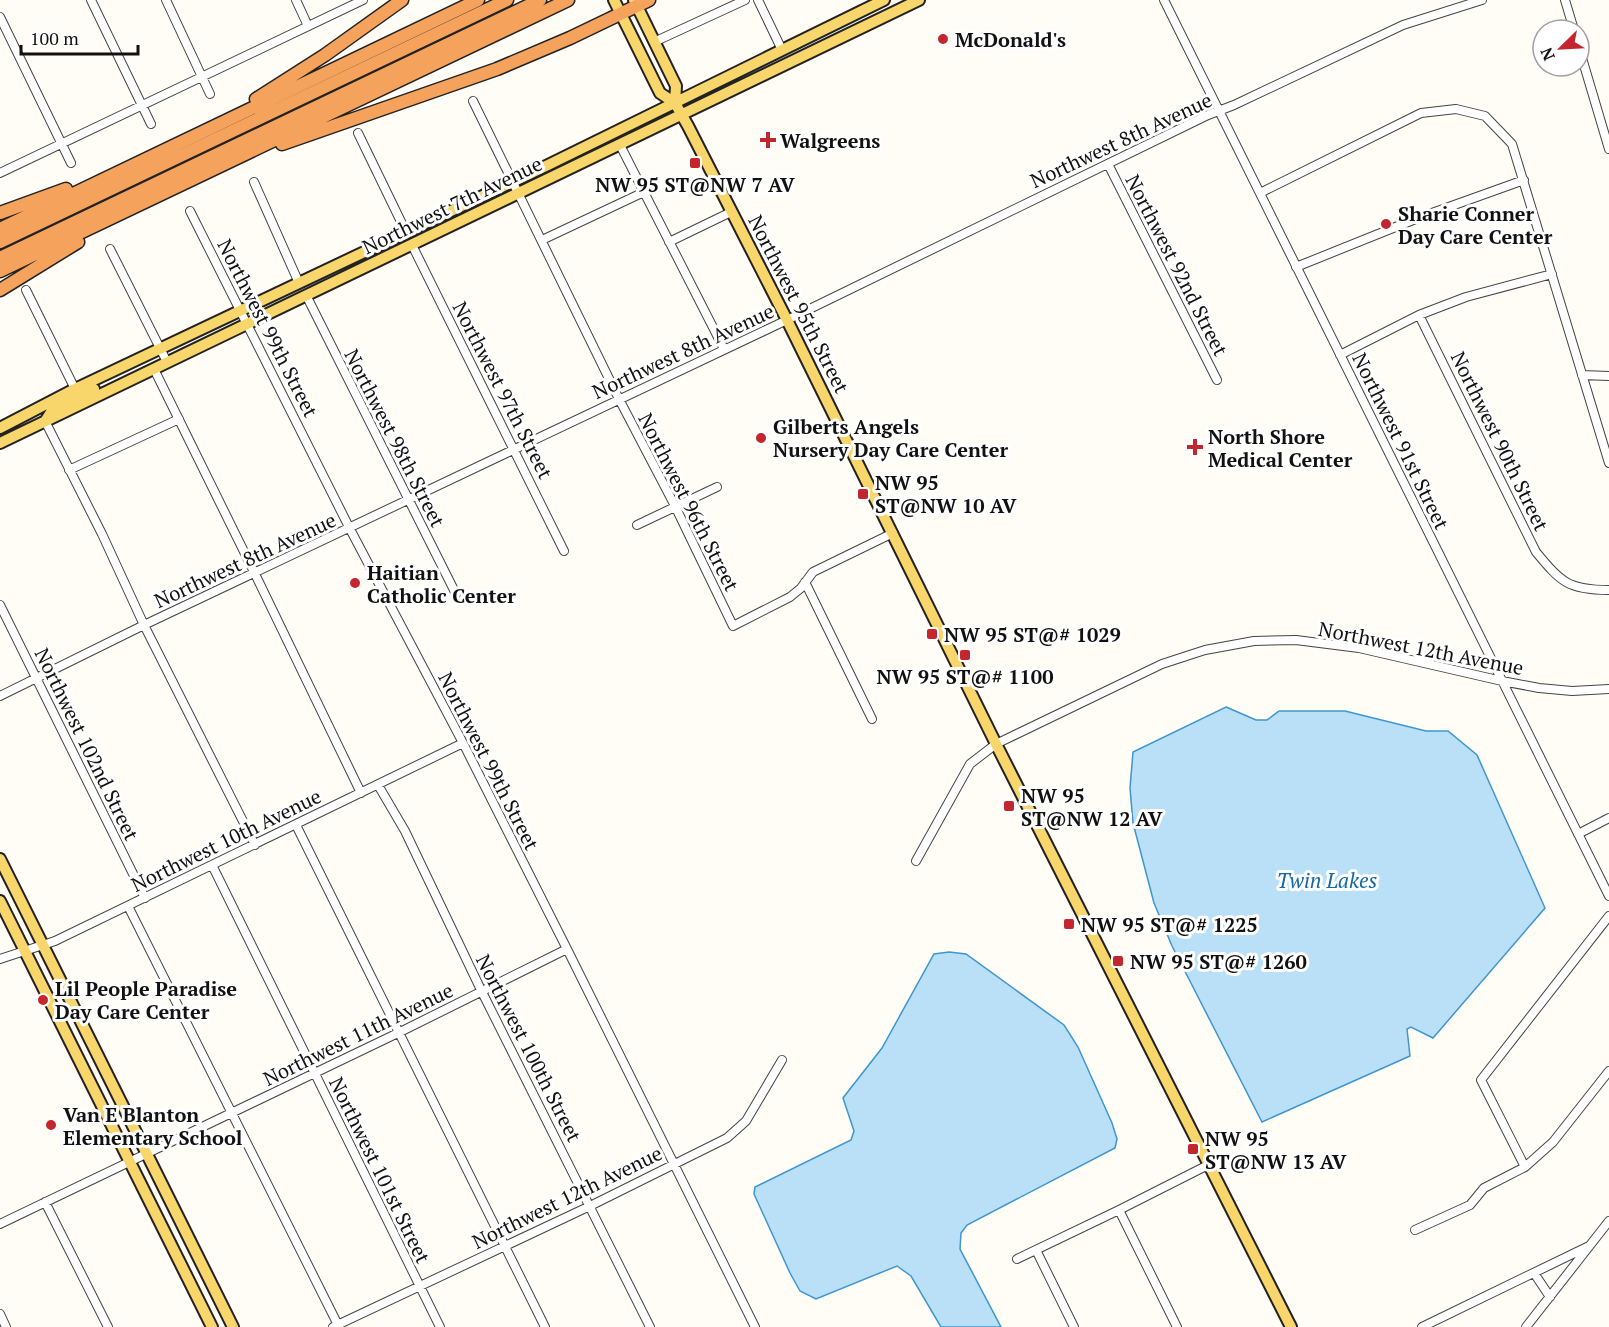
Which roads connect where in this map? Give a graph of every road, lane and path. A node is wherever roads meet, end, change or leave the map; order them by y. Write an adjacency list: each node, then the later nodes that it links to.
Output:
1 (91, 0): 33 (street)
2 (166, 0): 28 (street)
3 (296, 0): 24 (street)
4 (363, 0): 24 (street)
5 (402, 0): 37 (highway)
6 (478, 0): 37 (highway)
7 (507, 0): 61 (highway)
8 (540, 0): 65 (highway)
9 (568, 0): 42 (highway)
10 (614, 0): 21 (main road, Northwest 95th Street)
11 (649, 0): 19 (highway)
12 (745, 0): 25 (street)
13 (758, 0): 27 (street)
14 (885, 0): 20 (main road, Northwest 7th Avenue)
15 (1164, 0): 34 (street, Northwest 91st Street)
16 (1482, 0): 34 (street, Northwest 8th Avenue)
17 (1565, 0): 23 (street)
18 (915, 1): 26 (main road, Northwest 7th Avenue)
19 (635, 3): 21 (highway); 25 (main road, Northwest 95th Street)
20 (872, 6): 26 (main road); 27 (main road, Northwest 7th Avenue)
21 (621, 14): 32 (main road, Northwest 95th Street); 42 (highway)
22 (0, 17): 39 (street)
23 (1570, 18)
24 (308, 26): 28 (street)
25 (654, 42): 32 (main road, Northwest 95th Street)
26 (819, 48): 35 (main road, Northwest 7th Avenue)
27 (782, 50): 32 (main road, Northwest 7th Avenue)
28 (201, 76): 30 (street); 33 (street)
29 (1588, 78): 41 (street)
30 (210, 94)
31 (473, 101): 49 (street, Northwest 96th Street)
32 (675, 103): 35 (main road, Northwest 95th Street); 49 (main road, Northwest 7th Avenue)
33 (140, 105): 36 (street); 39 (street)
34 (1219, 110): 44 (street, Northwest 8th Avenue); 51 (street, Northwest 91st Street)
35 (682, 116): 40 (main road, Northwest 7th Avenue); 56 (main road, Northwest 95th Street)
36 (151, 124)
37 (214, 126): 45 (highway)
38 (358, 133): 59 (street)
39 (62, 143): 43 (street); 46 (street)
40 (620, 145): 50 (street); 52 (main road, Northwest 7th Avenue)
41 (1609, 149)
42 (230, 162): 53 (highway)
43 (71, 163)
44 (1108, 164): 75 (street, Northwest 8th Avenue); 85 (street, Northwest 92nd Street)
45 (124, 169): 57 (highway); 58 (highway)
46 (0, 173)
47 (1524, 180): 51 (street); 66 (street); 68 (street)
48 (254, 182): 69 (street)
49 (513, 182): 52 (street, Northwest 96th Street); 54 (main road, Northwest 7th Avenue)
50 (644, 192): 60 (street); 62 (street)
51 (1260, 193): 66 (street, Northwest 91st Street)
52 (519, 194): 60 (street, Northwest 96th Street); 63 (main road, Northwest 7th Avenue)
53 (141, 204): 67 (highway); 70 (highway)
54 (455, 209): 59 (main road, Northwest 7th Avenue); 63 (main road)
55 (190, 211): 73 (street, Northwest 99th Street)
56 (731, 212): 62 (street); 75 (main road, Northwest 95th Street)
57 (0, 213)
58 (0, 228)
59 (406, 232): 69 (main road, Northwest 7th Avenue)
60 (542, 240): 87 (street, Northwest 96th Street)
61 (0, 242)
62 (669, 242): 78 (street)
63 (412, 245): 72 (main road, Northwest 7th Avenue); 92 (street, Northwest 97th Street)
64 (110, 249): 77 (street)
65 (0, 258)
66 (1296, 267): 79 (street, Northwest 91st Street)
67 (0, 272)
68 (1552, 274): 74 (street); 82 (street)
69 (299, 283): 73 (main road, Northwest 7th Avenue)
70 (0, 290)
71 (26, 290): 86 (street)
72 (306, 295): 76 (main road, Northwest 7th Avenue); 96 (street, Northwest 98th Street)
73 (241, 311): 76 (street, Northwest 99th Street); 77 (main road, Northwest 7th Avenue)
74 (1419, 315): 79 (street); 104 (street, Northwest 90th Street)
75 (787, 320): 78 (street, Northwest 8th Avenue); 100 (main road, Northwest 95th Street)
76 (248, 324): 80 (main road, Northwest 7th Avenue); 99 (street, Northwest 99th Street)
77 (160, 349): 80 (street); 83 (main road, Northwest 7th Avenue)
78 (724, 349): 87 (street, Northwest 8th Avenue)
79 (1340, 355): 109 (street, Northwest 91st Street)
80 (167, 362): 81 (main road, Northwest 7th Avenue)
81 (154, 369): 88 (street); 89 (main road, Northwest 7th Avenue)
82 (1582, 375): 84 (street); 93 (street)
83 (103, 376): 86 (main road, Northwest 7th Avenue); 89 (main road)
84 (1609, 376)
85 (1217, 380)
86 (75, 389): 90 (main road, Northwest 7th Avenue)
87 (619, 399): 92 (street, Northwest 8th Avenue); 97 (street, Northwest 96th Street)
88 (178, 419): 94 (street); 102 (street)
89 (45, 421): 91 (main road, Northwest 7th Avenue); 94 (street)
90 (0, 428)
91 (0, 443)
92 (515, 450): 96 (street, Northwest 8th Avenue); 101 (street, Northwest 97th Street)
93 (1609, 463)
94 (69, 470): 107 (street)
95 (717, 488): 97 (street)
96 (409, 501): 99 (street, Northwest 8th Avenue); 105 (street, Northwest 98th Street)
97 (675, 506): 98 (street); 103 (street, Northwest 96th Street)
98 (637, 525)
99 (350, 529): 102 (street, Northwest 8th Avenue); 113 (street, Northwest 99th Street)
100 (893, 533): 103 (street); 114 (main road, Northwest 95th Street)
101 (564, 551)
102 (256, 573): 107 (street, Northwest 8th Avenue); 116 (street)
103 (805, 582): 112 (street)
104 (1609, 590)
105 (456, 594)
106 (0, 605): 108 (street, Northwest 102nd Street)
107 (144, 625): 108 (street, Northwest 8th Avenue); 120 (street)
108 (36, 678): 111 (street, Northwest 8th Avenue); 125 (street, Northwest 102nd Street)
109 (1502, 681): 110 (street, Northwest 12th Avenue); 114 (street, Northwest 12th Avenue); 119 (street, Northwest 91st Street)
110 (1609, 689)
111 (0, 696)
112 (872, 719)
113 (463, 743): 115 (street, Northwest 10th Avenue); 130 (street, Northwest 99th Street)
114 (996, 744): 122 (street, Northwest 12th Avenue); 142 (main road, Northwest 95th Street)
115 (378, 785): 116 (street, Northwest 10th Avenue); 133 (street, Northwest 100th Street)
116 (361, 793): 118 (street, Northwest 10th Avenue)
117 (1609, 818): 119 (street)
118 (296, 825): 120 (street, Northwest 10th Avenue); 134 (street)
119 (1578, 834): 124 (street, Northwest 91st Street)
120 (255, 845): 123 (street, Northwest 10th Avenue)
121 (0, 859): 129 (main road)
122 (916, 861)
123 (212, 866): 125 (street, Northwest 10th Avenue); 137 (street, Northwest 101st Street)
124 (1609, 896)
125 (145, 898): 127 (street, Northwest 10th Avenue)
126 (0, 901): 131 (main road)
127 (128, 906): 129 (street, Northwest 10th Avenue); 138 (street)
128 (1609, 916): 143 (street)
129 (43, 946): 131 (street, Northwest 10th Avenue); 139 (main road)
130 (567, 949): 133 (street, Northwest 11th Avenue); 141 (street, Northwest 99th Street)
131 (25, 952): 132 (street, Northwest 10th Avenue); 140 (main road)
132 (0, 959)
133 (482, 992): 134 (street, Northwest 11th Avenue); 145 (street, Northwest 100th Street)
134 (398, 1033): 137 (street, Northwest 11th Avenue); 150 (street)
135 (782, 1060): 141 (street, Northwest 12th Avenue)
136 (1609, 1071): 143 (street)
137 (314, 1074): 138 (street, Northwest 11th Avenue); 155 (street, Northwest 101st Street)
138 (231, 1112): 139 (street, Northwest 11th Avenue); 158 (street)
139 (147, 1155): 140 (street, Northwest 11th Avenue); 162 (main road)
140 (130, 1163): 144 (street, Northwest 11th Avenue); 161 (main road)
141 (674, 1164): 145 (street, Northwest 12th Avenue); 166 (street, Northwest 99th Street)
142 (1210, 1164): 146 (street); 169 (main road, Northwest 95th Street)
143 (1526, 1167): 149 (street)
144 (45, 1202): 148 (street, Northwest 11th Avenue); 160 (street)
145 (590, 1206): 150 (street, Northwest 12th Avenue); 165 (street, Northwest 100th Street)
146 (1119, 1210): 152 (street); 168 (street)
147 (1609, 1221): 151 (street)
148 (0, 1224)
149 (1415, 1230)
150 (504, 1246): 155 (street, Northwest 12th Avenue); 164 (street)
151 (1589, 1246): 154 (street); 156 (street)
152 (1036, 1250): 153 (street); 167 (street)
153 (1017, 1259)
154 (1534, 1274): 156 (street); 170 (street)
155 (419, 1285): 158 (street, Northwest 12th Avenue); 163 (street, Northwest 101st Street)
156 (1550, 1297): 171 (street)
157 (0, 1314): 159 (street)
158 (337, 1326)
159 (6, 1327)
160 (108, 1327)
161 (212, 1327)
162 (233, 1327)
163 (440, 1327)
164 (545, 1327)
165 (650, 1327)
166 (755, 1327)
167 (1074, 1327)
168 (1177, 1327)
169 (1291, 1327)
170 (1422, 1327)
171 (1526, 1327)

